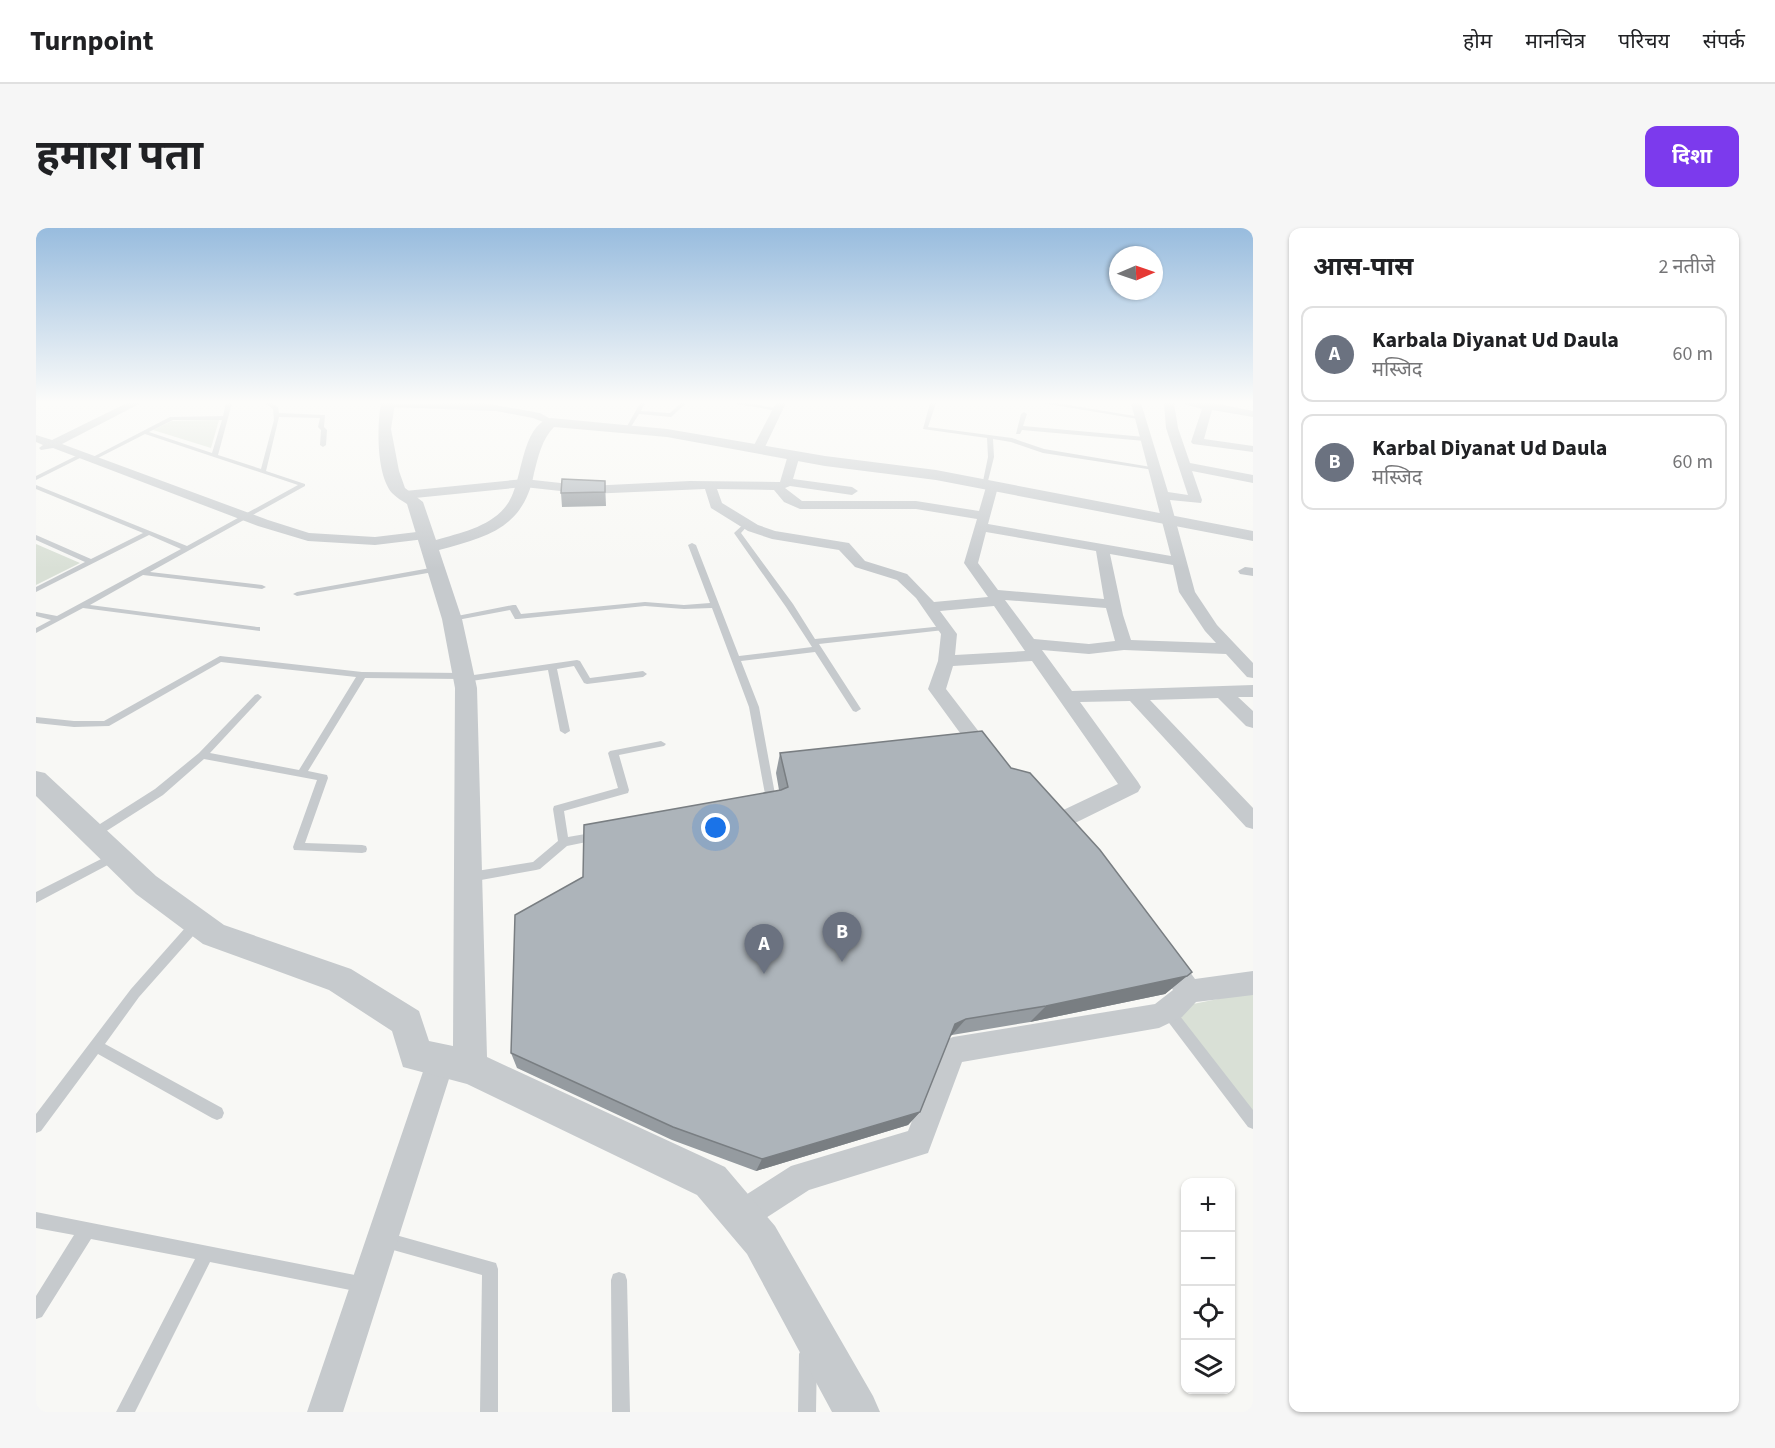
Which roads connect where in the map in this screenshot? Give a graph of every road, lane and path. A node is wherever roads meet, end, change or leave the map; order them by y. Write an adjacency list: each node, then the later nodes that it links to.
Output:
1 (84, 458): 18 (lane)
2 (90, 458): 28 (street)
3 (227, 458): 17 (lane)
4 (266, 458): 17 (lane)
5 (389, 458): 26 (street)
6 (530, 458): 20 (street)
7 (793, 458): 21 (street)
8 (817, 458): 23 (street)
9 (991, 458): 23 (lane)
10 (1094, 458): 16 (lane)
11 (1151, 458): 16 (street)
12 (1182, 458): 15 (street)
13 (1202, 458): 15 (street)
14 (1212, 458): 19 (street)
15 (1185, 466): 27 (street)
16 (1154, 468): 27 (street)
17 (263, 471): 28 (lane)
18 (36, 478)
19 (1253, 479)
20 (524, 483): 22 (street); 26 (street); 38 (street)
21 (782, 484): 22 (street); 25 (street); 30 (street)
22 (710, 486): 31 (street)
23 (988, 486): 29 (street); 30 (street)
24 (36, 487): 32 (lane)
25 (852, 491)
26 (405, 495): 38 (street)
27 (1162, 495): 29 (street)
28 (244, 516): 36 (lane); 38 (street)
29 (1170, 520): 33 (street); 40 (street)
30 (983, 522): 37 (street); 45 (street)
31 (746, 524): 49 (street); 56 (lane)
32 (148, 533): 36 (lane); 39 (lane)
33 (1253, 536)
34 (36, 537): 39 (lane)
35 (692, 545): 47 (lane)
36 (186, 548): 41 (lane)
37 (1102, 548): 40 (street); 46 (street)
38 (430, 550): 44 (lane); 52 (street)
39 (89, 561): 43 (lane)
40 (1179, 562): 59 (street)
41 (142, 573): 42 (lane); 48 (lane)
42 (262, 587)
43 (36, 590)
44 (297, 594)
45 (996, 597): 46 (street); 49 (street); 58 (street)
46 (1113, 604): 57 (street)
47 (715, 605): 52 (lane); 60 (lane)
48 (82, 606): 51 (lane); 54 (lane)
49 (930, 607): 53 (street)
50 (36, 614): 51 (lane)
51 (58, 619): 55 (lane)
52 (452, 619): 66 (street)
53 (944, 627): 56 (lane); 61 (street)
54 (257, 629)
55 (36, 631)
56 (816, 645): 60 (lane); 72 (lane)
57 (1124, 645): 58 (street); 59 (street)
58 (1033, 649): 61 (street); 71 (street)
59 (1230, 649): 63 (street)
60 (736, 659): 82 (lane)
61 (946, 661): 78 (street)
62 (552, 667): 64 (lane); 66 (lane); 75 (lane)
63 (1253, 673)
64 (643, 674)
65 (362, 675): 66 (lane); 73 (lane); 79 (lane)
66 (464, 678): 91 (street)
67 (1253, 691): 68 (street)
68 (1224, 694): 69 (street); 74 (street)
69 (1136, 696): 71 (street); 84 (street)
70 (258, 697): 77 (lane)
71 (1067, 697): 83 (street)
72 (856, 709)
73 (36, 720)
74 (1253, 723)
75 (565, 731)
76 (662, 744): 88 (lane)
77 (202, 755): 79 (lane); 86 (lane)
78 (994, 764)
79 (301, 774): 89 (lane)
80 (36, 780): 86 (street)
81 (1052, 804): 83 (street)
82 (760, 807)
83 (1064, 819): 87 (street)
84 (1253, 821)
85 (610, 834): 88 (lane)
86 (93, 835): 90 (street)
87 (1078, 838)
88 (564, 842): 91 (lane)
89 (362, 849)
90 (115, 856): 92 (lane); 93 (street)
91 (467, 878): 99 (street)
92 (36, 898)
93 (197, 923): 98 (lane); 99 (street)
94 (1154, 943): 96 (street)
95 (1253, 983): 96 (street)
96 (1189, 991): 97 (street)
97 (1168, 1011): 101 (lane); 103 (street)
98 (95, 1045): 100 (lane); 102 (lane)
99 (455, 1064): 103 (street); 106 (street)
100 (217, 1113)
101 (1253, 1122)
102 (36, 1126)
103 (741, 1216): 111 (street)
104 (36, 1220): 105 (lane)
105 (87, 1230): 107 (lane); 110 (lane)
106 (382, 1239): 109 (street); 114 (lane)
107 (206, 1254): 109 (lane); 112 (lane)
108 (619, 1280): 115 (lane)
109 (367, 1285): 113 (street)
110 (36, 1311)
111 (808, 1324): 116 (lane); 117 (street)
112 (124, 1412)
113 (325, 1412)
114 (489, 1412)
115 (621, 1412)
116 (807, 1412)
117 (857, 1412)

